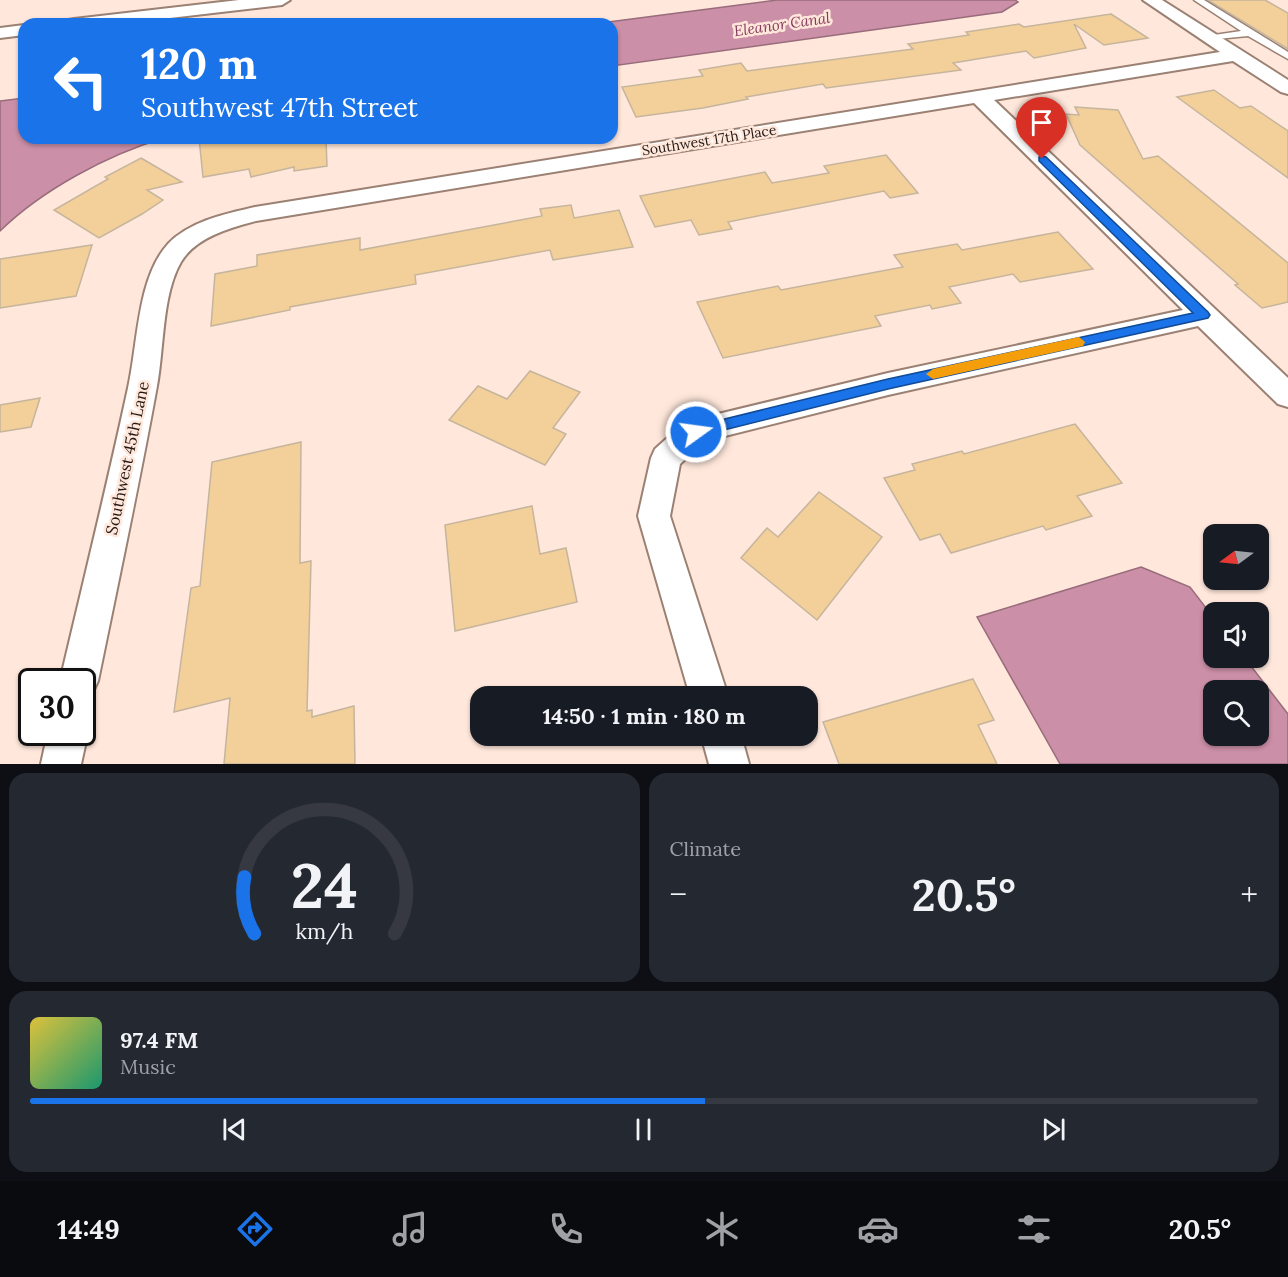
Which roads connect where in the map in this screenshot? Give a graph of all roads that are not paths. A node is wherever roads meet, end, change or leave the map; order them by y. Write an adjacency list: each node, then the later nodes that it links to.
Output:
1 (282, 0): 4 (street)
2 (1151, 0): 8 (street)
3 (1198, 0): 7 (lane)
4 (127, 18)
5 (18, 31): 6 (street)
6 (0, 33)
7 (1250, 33): 8 (lane); 10 (lane)
8 (1210, 38): 9 (street)
9 (1236, 55): 11 (street); 12 (street, Southwest 17th Place)
10 (1288, 56)
11 (1288, 88)
12 (978, 96): 13 (street, Southwest 17th Place); 14 (street)
13 (187, 240): 16 (street, Southwest 45th Lane)
14 (1203, 315): 15 (street); 17 (street)
15 (1288, 396)
16 (82, 668)
17 (706, 686)
18 (65, 746): 20 (street)
19 (724, 746): 21 (street)
20 (61, 764)
21 (729, 764)

